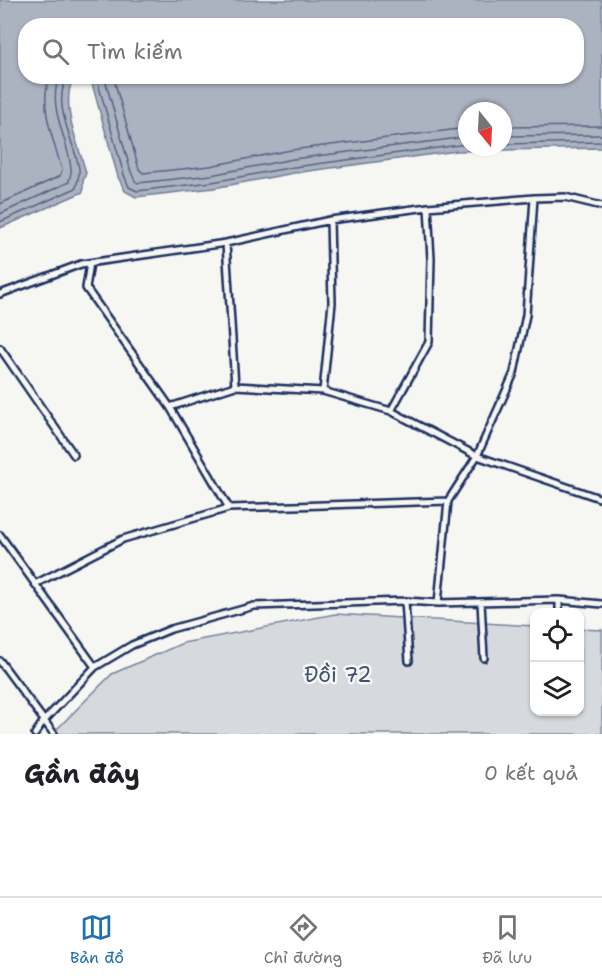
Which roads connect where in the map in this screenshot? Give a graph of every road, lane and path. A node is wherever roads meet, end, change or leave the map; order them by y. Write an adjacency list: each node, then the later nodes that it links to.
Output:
1 (534, 198): 2 (lane); 3 (lane); 14 (lane)
2 (602, 206)
3 (428, 207): 4 (lane); 12 (lane)
4 (330, 220): 5 (lane); 10 (lane)
5 (226, 243): 6 (lane); 9 (lane)
6 (90, 263): 7 (lane); 11 (lane)
7 (0, 294)
8 (0, 348): 13 (lane)
9 (235, 386): 10 (lane); 11 (lane)
10 (323, 391): 12 (lane)
11 (170, 407): 17 (lane)
12 (390, 411): 14 (lane)
13 (74, 455)
14 (477, 456): 15 (lane); 16 (lane)
15 (602, 500)
16 (448, 501): 17 (lane); 23 (lane)
17 (229, 508): 19 (lane)
18 (0, 535): 19 (lane)
19 (35, 584): 29 (lane)
20 (560, 600): 22 (lane); 24 (lane); 25 (lane)
21 (405, 601): 23 (lane); 28 (lane); 29 (lane)
22 (481, 602): 23 (lane); 26 (lane)
23 (438, 603)
24 (602, 604)
25 (559, 608)
26 (484, 658)
27 (0, 661): 30 (lane)
28 (409, 661)
29 (95, 667): 30 (lane)
30 (44, 722): 31 (lane); 32 (lane)
31 (35, 734)
32 (54, 734)

